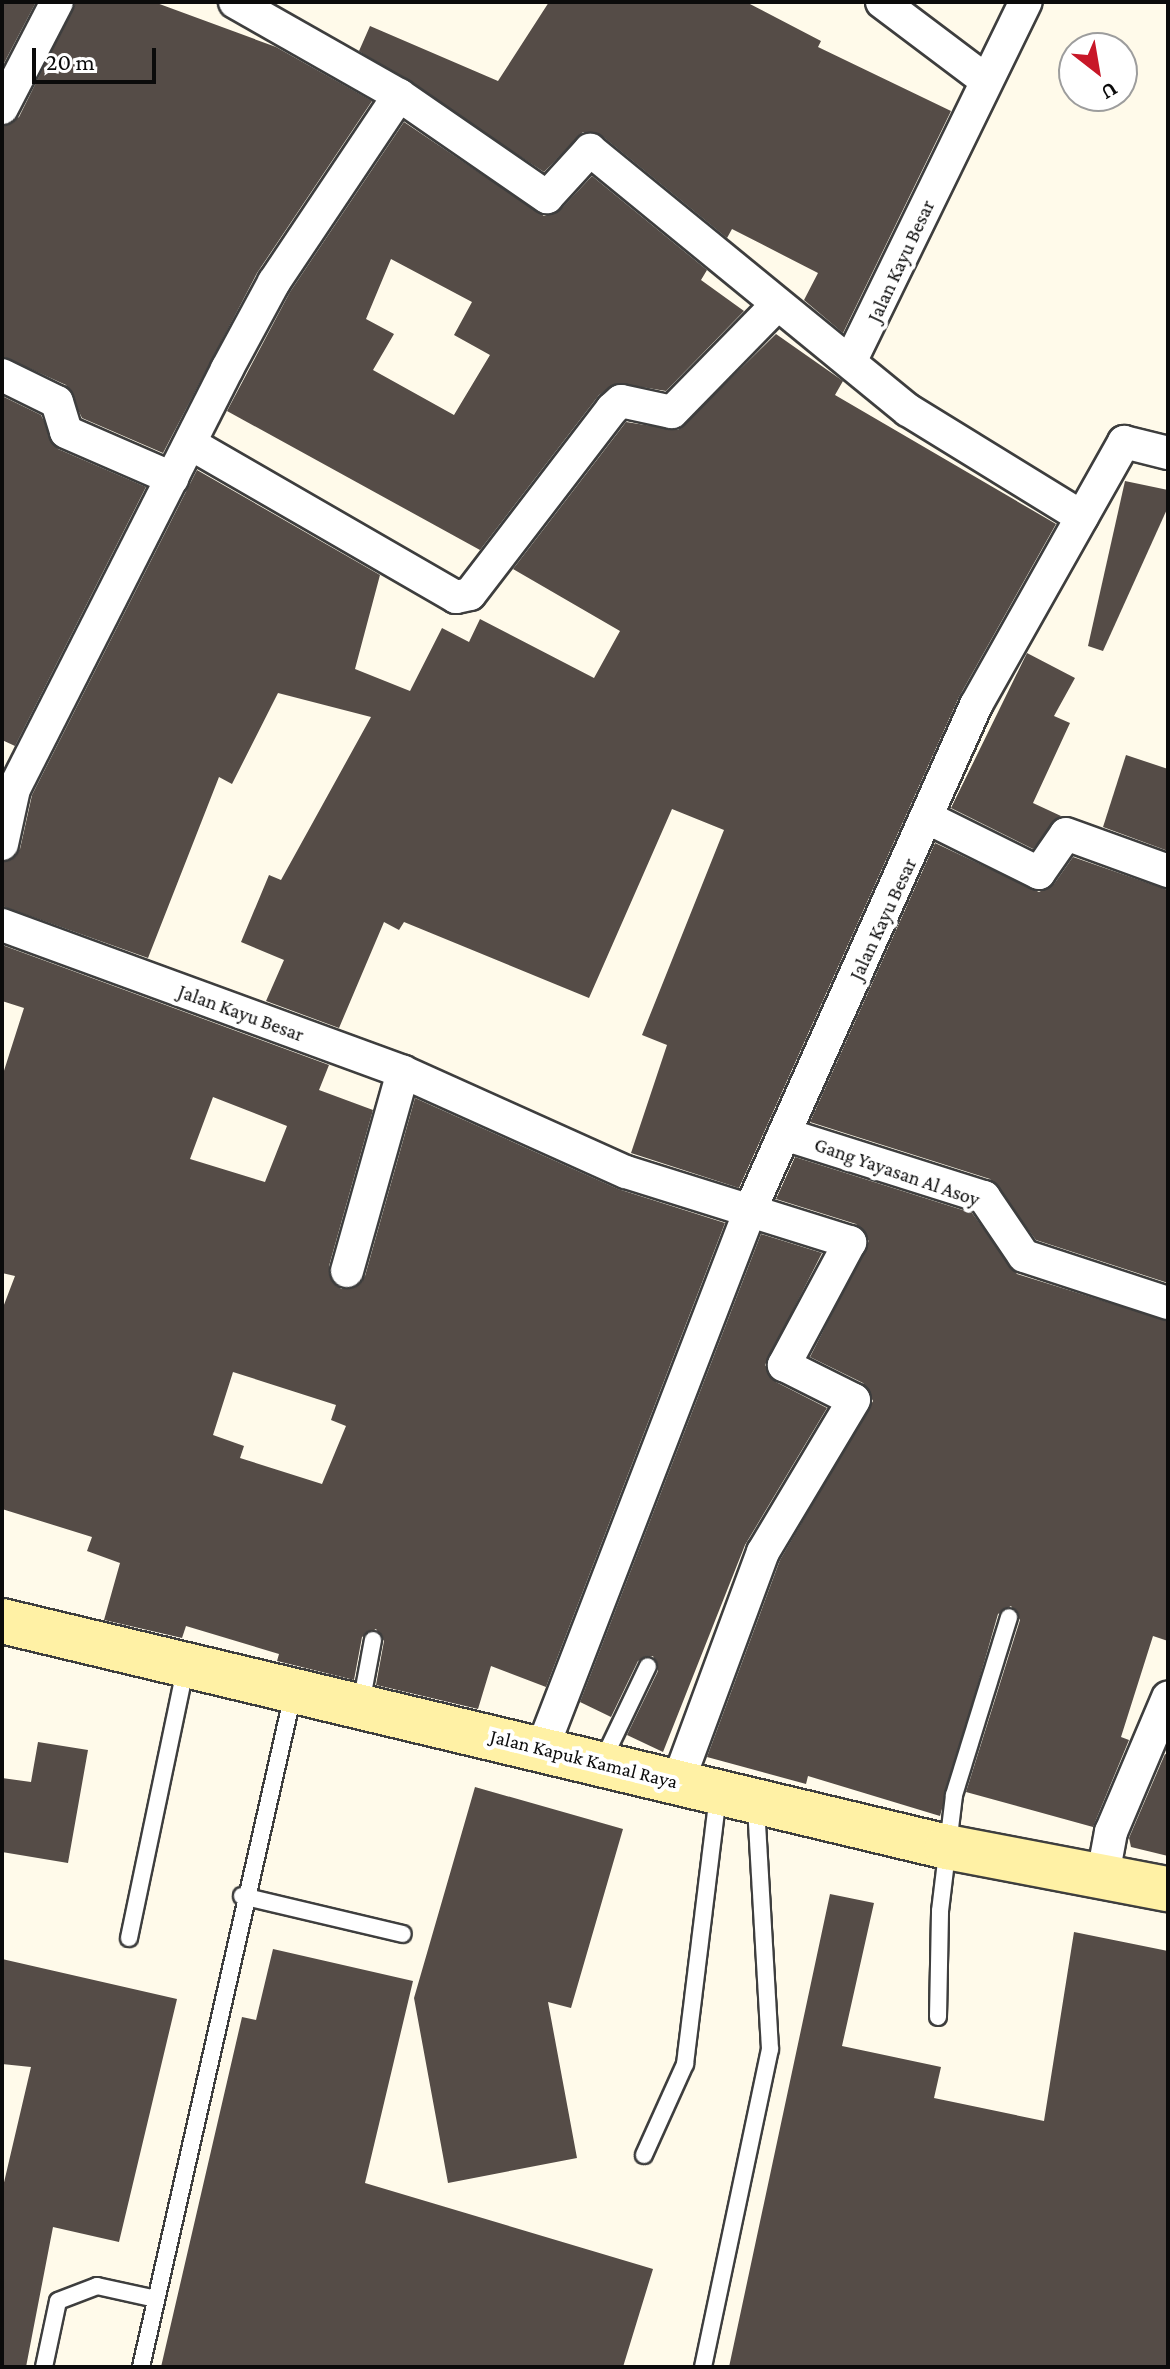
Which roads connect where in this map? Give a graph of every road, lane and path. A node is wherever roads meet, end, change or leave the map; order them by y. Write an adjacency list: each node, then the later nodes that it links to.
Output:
1 (57, 2): 7 (street)
2 (235, 2): 6 (street)
3 (882, 2): 5 (street)
4 (1023, 6): 5 (street, Jalan Kayu Besar)
5 (984, 79): 9 (street, Jalan Kayu Besar)
6 (399, 95): 8 (street); 11 (street)
7 (2, 108)
8 (775, 307): 9 (street); 11 (street)
9 (852, 358): 14 (street)
10 (2, 375): 13 (street)
11 (191, 444): 13 (street)
12 (1168, 453): 14 (street, Jalan Kayu Besar)
13 (172, 478): 16 (street)
14 (1082, 517): 15 (street, Jalan Kayu Besar)
15 (926, 817): 17 (street); 20 (street, Jalan Kayu Besar)
16 (2, 844)
17 (1168, 871)
18 (2, 925): 19 (street, Jalan Kayu Besar)
19 (403, 1072): 21 (street, Jalan Kayu Besar); 22 (street)
20 (784, 1134): 21 (street, Jalan Kayu Besar); 23 (street, Gang Yayasan Al Asoy)
21 (751, 1208): 32 (street); 34 (street)
22 (347, 1271)
23 (1168, 1303)
24 (1009, 1617): 35 (lane)
25 (2, 1621): 27 (main road, Jalan Kapuk Kamal Raya)
26 (373, 1640): 31 (lane)
27 (186, 1663): 29 (main road, Jalan Kapuk Kamal Raya); 40 (lane)
28 (648, 1666): 33 (lane)
29 (295, 1688): 31 (main road, Jalan Kapuk Kamal Raya); 38 (lane)
30 (1168, 1698): 36 (street)
31 (361, 1704): 32 (main road, Jalan Kapuk Kamal Raya)
32 (542, 1749): 33 (main road, Jalan Kapuk Kamal Raya)
33 (602, 1764): 34 (main road, Jalan Kapuk Kamal Raya)
34 (717, 1791): 35 (main road, Jalan Kapuk Kamal Raya); 42 (lane); 46 (lane)
35 (947, 1847): 36 (main road, Jalan Kapuk Kamal Raya); 41 (lane)
36 (1103, 1875): 37 (main road, Jalan Kapuk Kamal Raya)
37 (1168, 1889)
38 (242, 1896): 39 (lane); 43 (lane)
39 (403, 1934)
40 (129, 1938)
41 (938, 2017)
42 (644, 2155)
43 (156, 2299): 44 (lane); 45 (lane)
44 (44, 2367)
45 (141, 2367)
46 (703, 2367)

